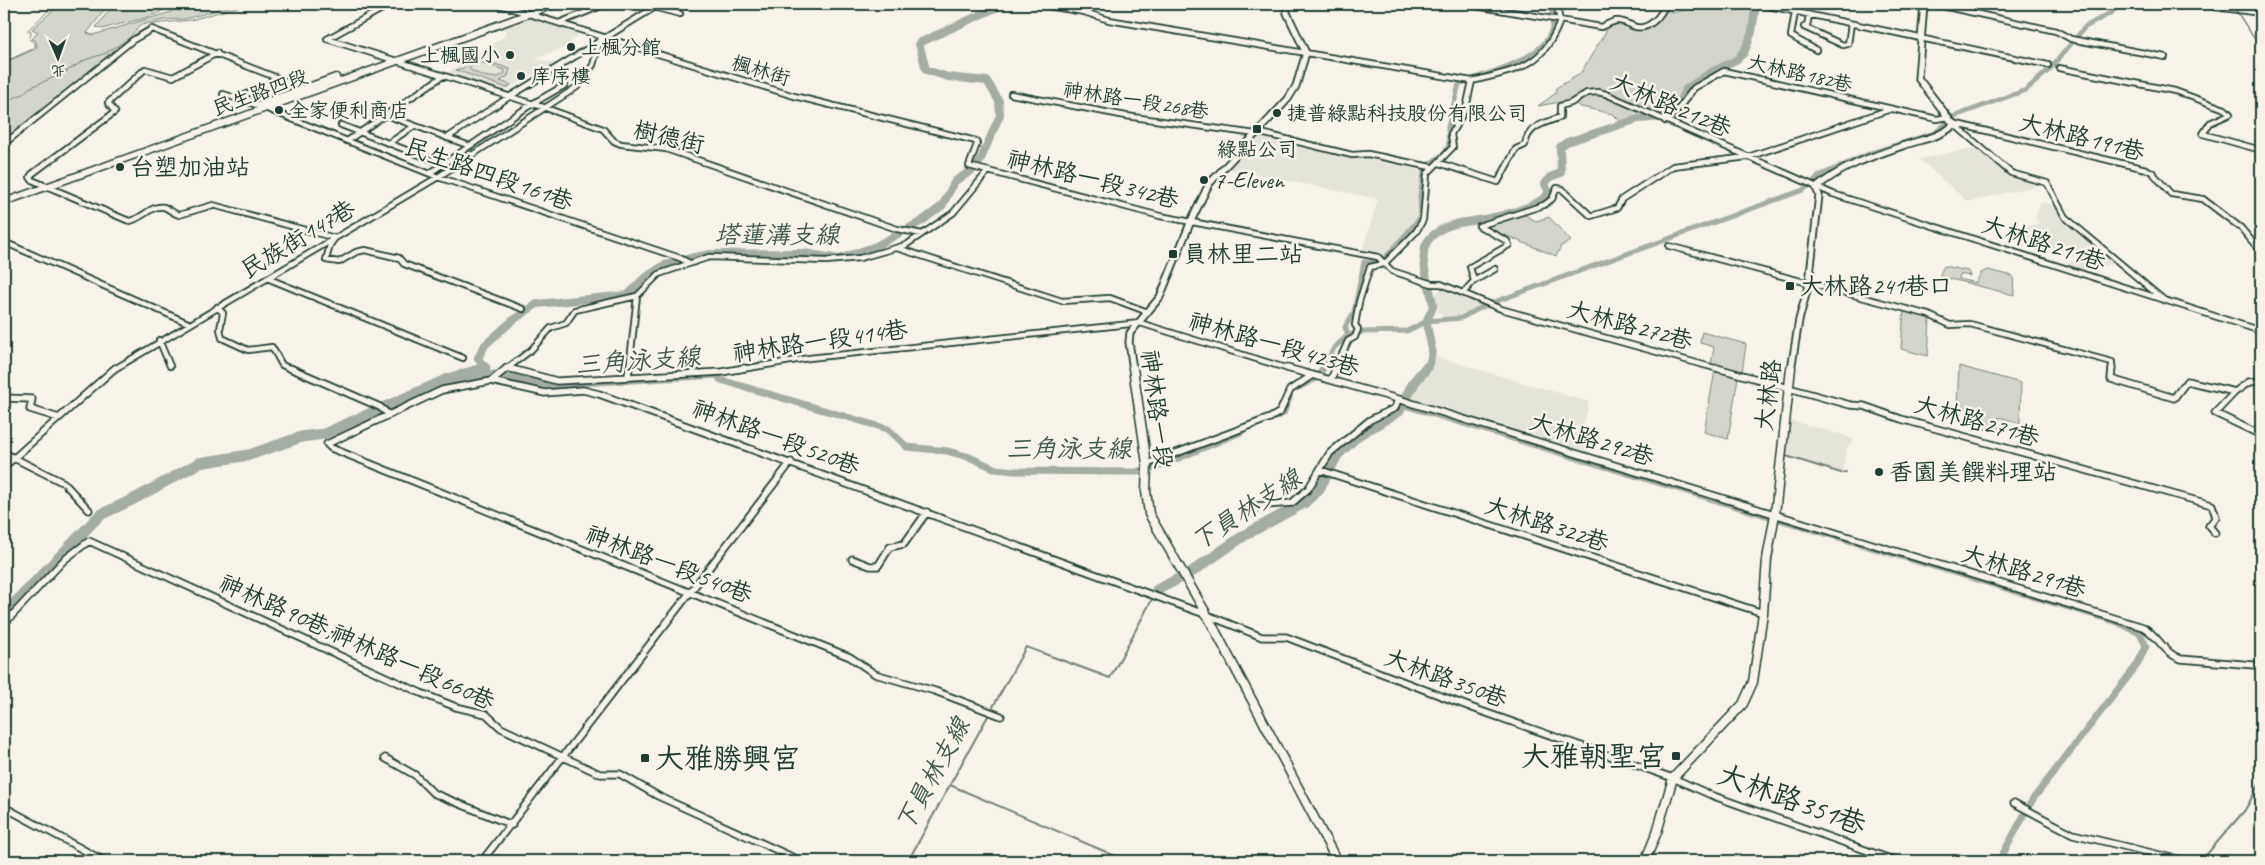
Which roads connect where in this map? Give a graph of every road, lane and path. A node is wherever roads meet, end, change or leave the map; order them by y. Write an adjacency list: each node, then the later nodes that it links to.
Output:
1 (390, 4): 32 (street, 樹德街)
2 (496, 4): 19 (street, 楓林街)
3 (547, 4): 19 (main road)
4 (556, 4): 19 (main road)
5 (606, 4): 24 (street)
6 (641, 4): 16 (street)
7 (660, 4): 16 (street)
8 (1036, 4): 30 (street)
9 (1286, 4): 30 (street)
10 (1464, 4): 23 (street)
11 (1567, 4): 23 (street)
12 (1666, 4): 23 (street)
13 (1759, 4): 18 (street)
14 (1924, 4): 26 (street)
15 (1933, 4): 31 (street)
16 (654, 7): 21 (street); 27 (street)
17 (2215, 7): 20 (street)
18 (1796, 12): 22 (street); 28 (street)
19 (525, 13): 24 (street, 楓林街); 32 (main road, 民生路四段)
20 (2261, 13)
21 (680, 14)
22 (1809, 15): 25 (street); 25 (street)
23 (1560, 21): 37 (street)
24 (559, 23): 27 (street, 楓林街)
25 (1851, 24): 26 (street)
26 (1921, 38): 33 (street); 51 (street)
27 (603, 39): 42 (street); 46 (street, 民族街147巷); 66 (street, 楓林街)
28 (1816, 50)
29 (217, 53): 36 (street); 59 (street); 69 (street)
30 (1306, 53): 37 (street); 55 (street, 神林路一段)
31 (2165, 58)
32 (394, 60): 35 (street, 樹德街); 39 (main road, 民生路四段); 45 (main road, 民生路四段)
33 (2048, 65)
34 (2059, 68): 61 (street)
35 (443, 76): 42 (street, 樹德街); 49 (street)
36 (282, 79): 39 (street); 43 (street)
37 (1472, 81): 63 (street)
38 (565, 85): 44 (street)
39 (303, 88): 45 (main road, 民生路四段)
40 (223, 94): 43 (street, 民生路四段161巷)
41 (1011, 94): 55 (street, 神林路一段268巷)
42 (509, 97): 44 (street, 樹德街); 56 (street)
43 (237, 100): 45 (street, 民生路四段161巷)
44 (532, 104): 46 (street, 樹德街); 60 (street)
45 (260, 107): 57 (street, 民生路四段161巷); 69 (main road, 民生路四段)
46 (546, 108): 68 (street, 民族街147巷); 74 (street, 樹德街)
47 (1891, 109): 50 (street, 大林路182巷); 51 (street, 大林路182巷); 62 (street)
48 (375, 110): 49 (street)
49 (385, 114): 53 (street); 54 (street)
50 (1665, 121): 62 (street, 大林路212巷); 63 (street, 大林路212巷)
51 (1952, 122): 70 (street); 79 (street, 大林路191巷); 88 (street)
52 (340, 125): 54 (street)
53 (414, 126): 56 (street); 58 (street)
54 (360, 132): 57 (street); 58 (street)
55 (1256, 133): 65 (street, 神林路一段268巷); 73 (street, 神林路一段)
56 (448, 138): 60 (street)
57 (346, 141): 67 (street, 民生路四段161巷)
58 (389, 143): 64 (street)
59 (4, 144)
60 (470, 146): 64 (street)
61 (2261, 150)
62 (1748, 157): 70 (street, 大林路212巷); 84 (street)
63 (1440, 163): 65 (street)
64 (443, 164): 67 (street)
65 (1431, 168): 81 (street)
66 (988, 171): 73 (street, 神林路一段342巷); 74 (street)
67 (430, 173): 68 (street, 民生路四段161巷)
68 (438, 176): 75 (street, 民族街147巷); 80 (street, 民生路四段161巷)
69 (43, 185): 71 (main road, 民生路四段); 72 (main road, 民生路四段); 75 (street)
70 (1816, 188): 85 (street, 大林路); 88 (street, 大林路211巷)
71 (4, 196)
72 (4, 202)
73 (1191, 221): 81 (street, 神林路一段342巷); 91 (street, 神林路一段)
74 (922, 234): 78 (street)
75 (335, 238): 83 (street, 民族街147巷); 90 (street)
76 (4, 242): 92 (street)
77 (1669, 246): 85 (street)
78 (897, 248): 80 (street); 91 (street)
79 (2261, 252)
80 (689, 263): 87 (street)
81 (1384, 264): 86 (street, 大林路272巷); 101 (street)
82 (1495, 270): 84 (street)
83 (268, 278): 89 (street, 民族街147巷); 96 (street)
84 (1474, 281): 86 (street)
85 (1809, 283): 104 (street, 大林路); 105 (street)
86 (1463, 293): 104 (street, 大林路272巷)
87 (637, 296): 98 (street); 100 (street)
88 (2166, 302): 94 (street, 大林路211巷)
89 (217, 307): 92 (street, 民族街147巷); 108 (street)
90 (523, 308)
91 (1148, 312): 93 (street, 神林路一段)
92 (188, 323): 95 (street, 民族街147巷)
93 (1140, 323): 99 (street, 神林路一段423巷); 100 (street, 神林路一段414巷); 115 (street, 神林路一段)
94 (2261, 331)
95 (159, 340): 97 (street); 109 (street, 民族街147巷)
96 (463, 358)
97 (170, 366)
98 (506, 368): 100 (street, 神林路一段414巷); 102 (street)
99 (1312, 376): 101 (street, 神林路一段423巷); 115 (street)
100 (628, 377)
101 (1331, 379): 107 (street, 神林路一段423巷)
102 (492, 381): 108 (street, 神林路一段520巷); 114 (street, 神林路一段520巷)
103 (2261, 381): 105 (street)
104 (1788, 388): 121 (street, 大林路); 122 (street, 大林路271巷)
105 (2235, 392): 110 (street)
106 (4, 398): 109 (street)
107 (1398, 399): 117 (street); 121 (street, 大林路292巷)
108 (388, 414): 111 (street, 神林路一段520巷)
109 (59, 418): 113 (street, 民族街147巷)
110 (2261, 435)
111 (328, 442): 124 (street, 神林路一段540巷)
112 (4, 453): 113 (street)
113 (14, 458): 116 (street, 民族街147巷); 118 (street)
114 (791, 462): 119 (street, 神林路一段520巷); 124 (street)
115 (1147, 464): 126 (street, 神林路一段)
116 (4, 467)
117 (1320, 470): 120 (street); 125 (street, 大林路322巷)
118 (89, 510)
119 (927, 512): 123 (street); 126 (street, 神林路一段520巷)
120 (1252, 513)
121 (1775, 514): 125 (street, 大林路); 129 (street, 大林路291巷)
122 (2215, 532)
123 (852, 559)
124 (691, 592): 130 (street, 神林路一段540巷); 131 (street)
125 (1763, 613): 133 (street, 大林路)
126 (1207, 615): 133 (street, 大林路350巷); 140 (street, 神林路一段)
127 (6, 617): 128 (street); 131 (street, 神林路90巷;神林路一段660巷)
128 (4, 624)
129 (2254, 665)
130 (1001, 716)
131 (564, 756): 136 (street); 139 (street, 神林路90巷;神林路一段660巷)
132 (386, 758): 136 (street)
133 (1673, 778): 141 (street, 大林路); 142 (street, 大林路351巷)
134 (2014, 804): 143 (street)
135 (4, 807): 137 (street)
136 (512, 825): 138 (street)
137 (104, 861)
138 (482, 861)
139 (801, 861)
140 (1336, 861)
141 (1645, 861)
142 (1896, 861)
143 (2185, 861)

